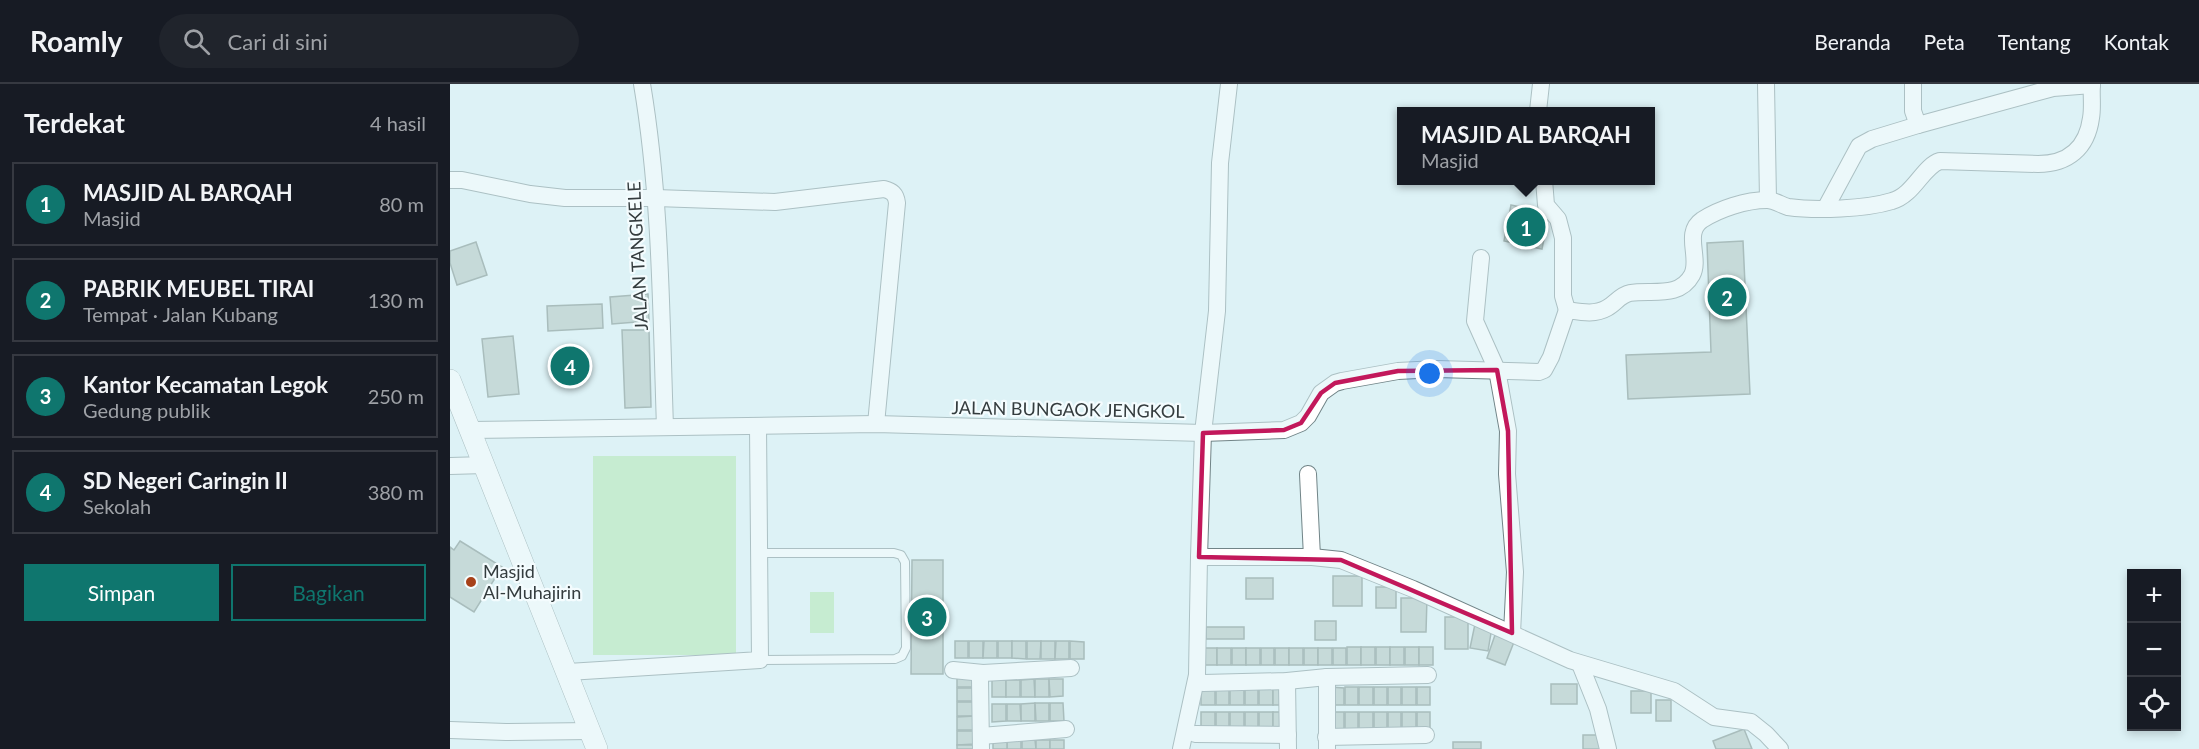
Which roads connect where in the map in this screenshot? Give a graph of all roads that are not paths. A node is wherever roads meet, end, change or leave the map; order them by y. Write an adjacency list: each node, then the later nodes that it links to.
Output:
1 (642, 84): 11 (street, JALAN TANGKELE)
2 (1229, 84): 22 (street)
3 (1541, 84): 7 (street)
4 (1766, 84): 12 (street)
5 (1912, 84): 8 (street)
6 (2092, 85): 8 (street); 13 (street)
7 (1538, 107)
8 (1918, 125): 13 (street)
9 (450, 180): 11 (street)
10 (1544, 185): 15 (street)
11 (656, 198): 18 (street); 20 (street, JALAN TANGKELE)
12 (1768, 200): 13 (street); 15 (street)
13 (1825, 208)
14 (1481, 258): 16 (street)
15 (1568, 310): 16 (street)
16 (1497, 370): 22 (street); 29 (street)
17 (450, 380): 21 (street)
18 (876, 424): 19 (street, JALAN BUNGAOK JENGKOL); 22 (street, JALAN BUNGAOK JENGKOL)
19 (758, 426): 20 (street, JALAN BUNGAOK JENGKOL); 26 (street)
20 (665, 427): 21 (street, JALAN BUNGAOK JENGKOL)
21 (470, 430): 23 (street)
22 (1203, 433): 27 (street, JALAN BUNGAOK JENGKOL)
23 (485, 465): 24 (street); 34 (street)
24 (450, 466)
25 (1308, 474): 28 (street)
26 (758, 553): 30 (street); 30 (lane)
27 (1199, 557): 28 (street); 48 (street, JALAN BUNGAOK JENGKOL)
28 (1312, 557): 29 (street)
29 (1512, 633): 31 (street)
30 (760, 660): 34 (street)
31 (1580, 664): 49 (street); 50 (street)
32 (1071, 668): 35 (street)
33 (953, 670): 35 (street)
34 (568, 672): 44 (street)
35 (983, 673): 45 (street)
36 (1428, 675): 37 (street)
37 (1327, 676): 38 (street); 47 (street)
38 (1287, 681): 39 (street); 46 (street)
39 (1203, 683)
40 (1066, 729): 45 (street)
41 (450, 730): 44 (street)
42 (1195, 734): 46 (street)
43 (1426, 735): 47 (street)
44 (594, 740)
45 (981, 742)
46 (1288, 742)
47 (1327, 743)
48 (1181, 749)
49 (1608, 749)
50 (1780, 749)

